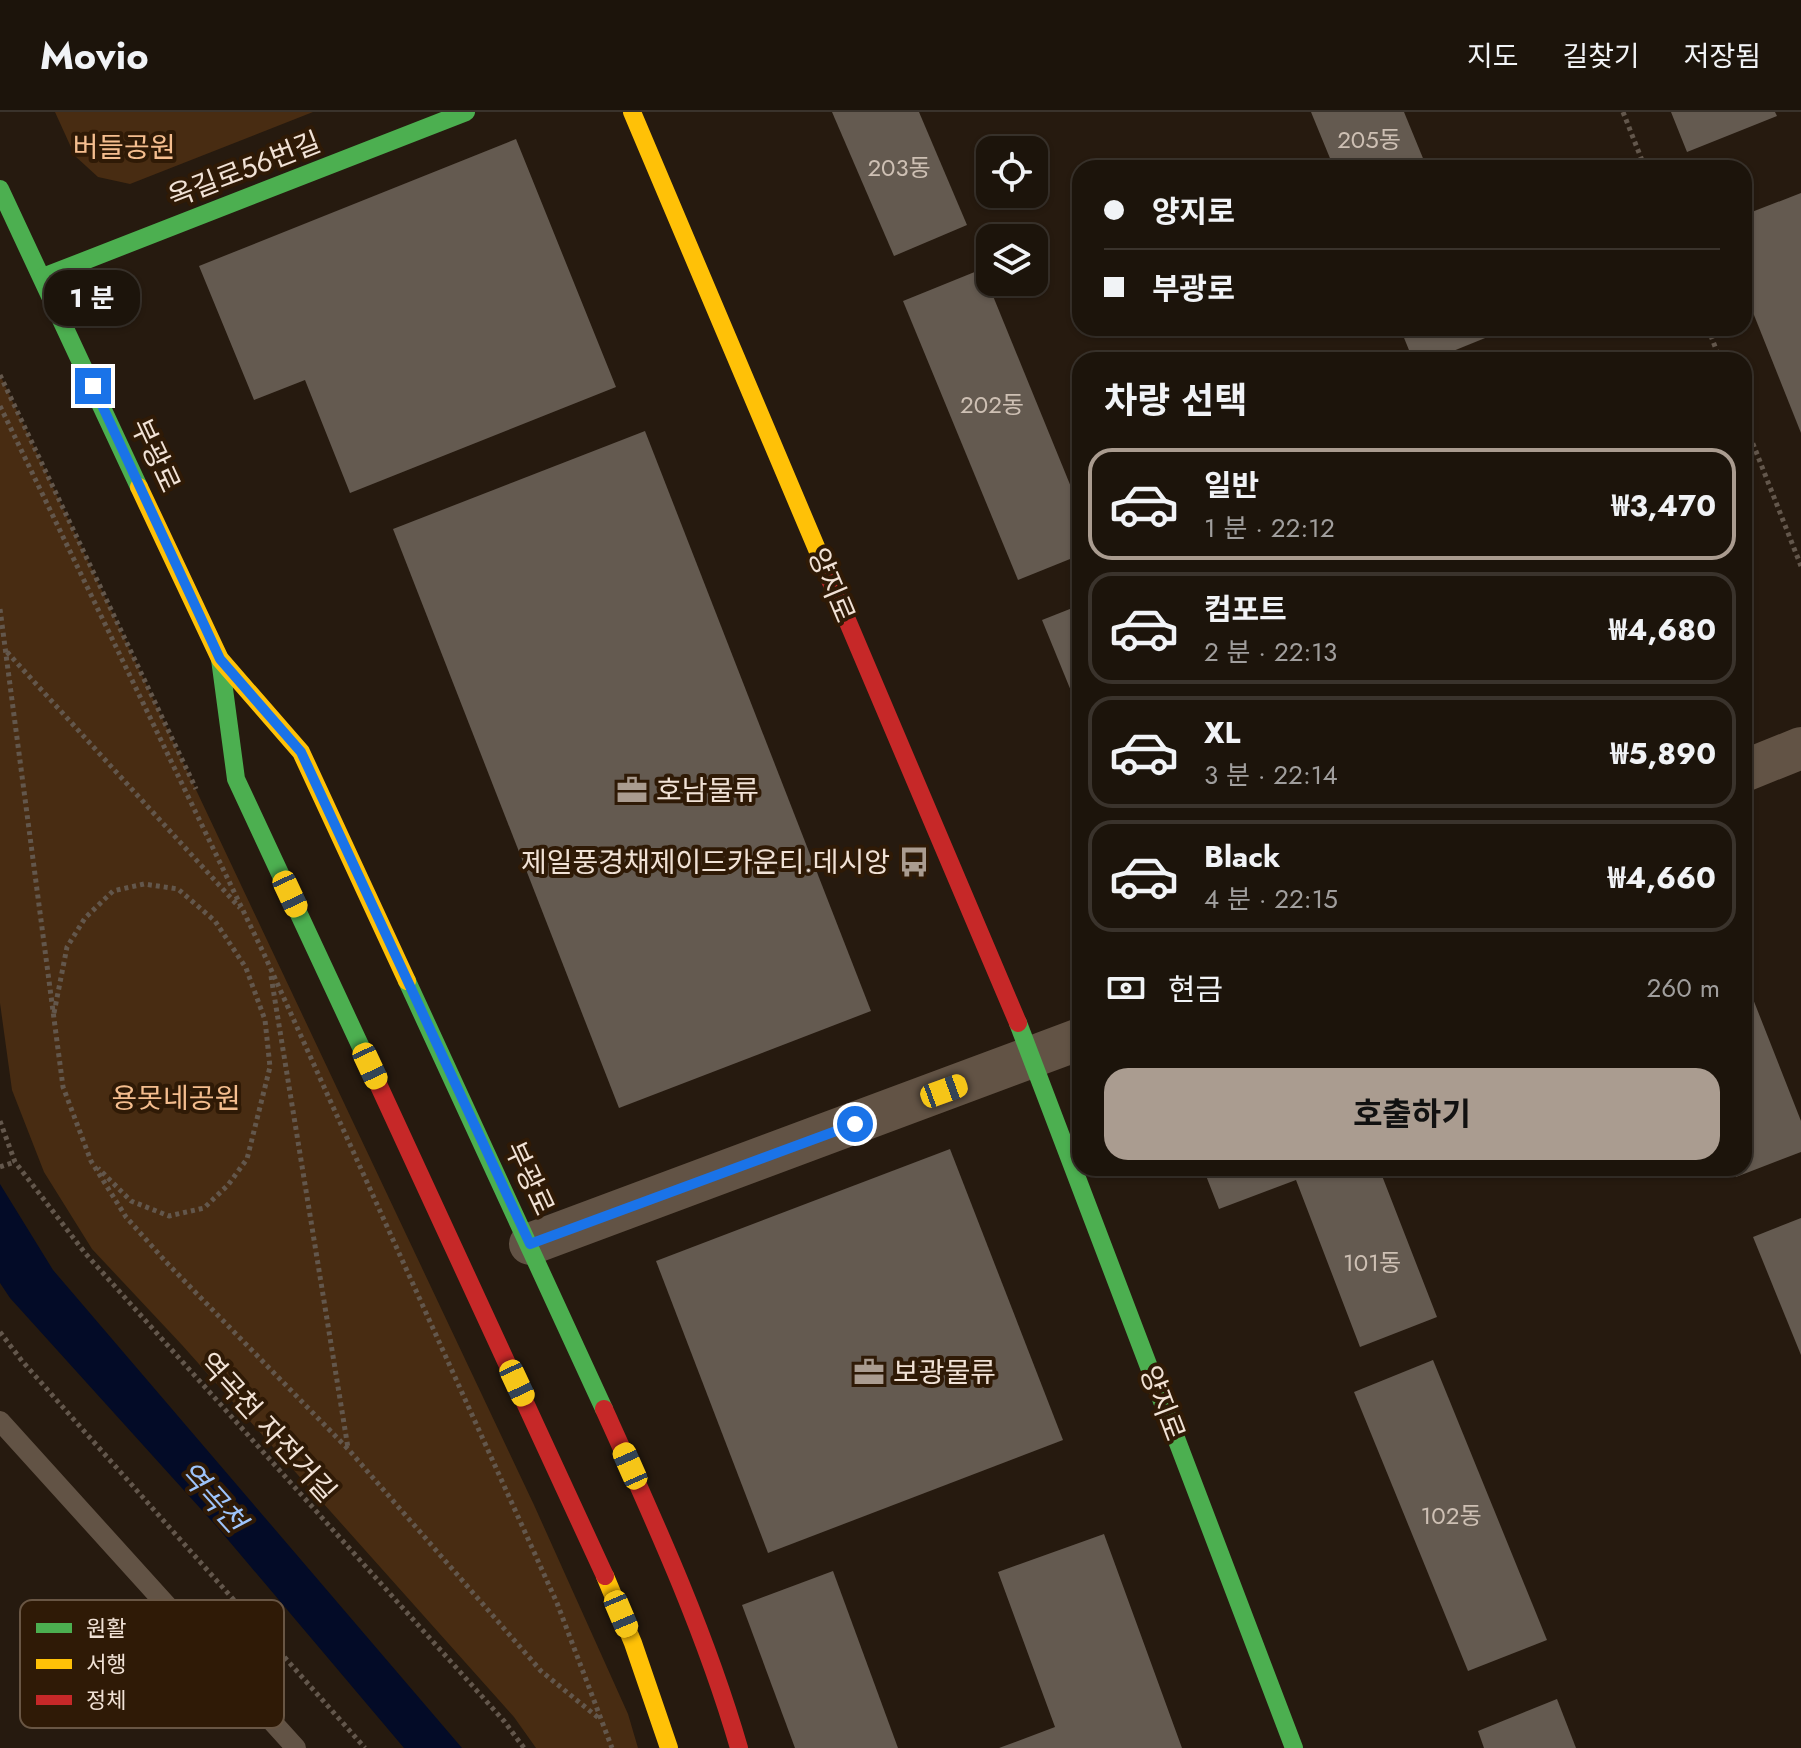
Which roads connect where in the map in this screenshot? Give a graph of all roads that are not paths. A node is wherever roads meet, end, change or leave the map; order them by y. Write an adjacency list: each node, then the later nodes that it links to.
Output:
1 (466, 112): 4 (main road, 옥길로56번길)
2 (632, 112): 9 (main road, 양지로)
3 (0, 189): 4 (main road, 부광로)
4 (43, 277): 5 (main road, 부광로)
5 (220, 659): 12 (main road, 부광로); 17 (main road, 부광로)
6 (1801, 748): 7 (street)
7 (1752, 768)
8 (1072, 1042): 9 (street)
9 (1033, 1058): 10 (main road, 양지로); 12 (street)
10 (1072, 1161)
11 (1078, 1176): 19 (main road, 양지로)
12 (530, 1244): 18 (main road, 부광로)
13 (0, 1421): 14 (lane)
14 (162, 1600)
15 (278, 1728): 16 (lane)
16 (296, 1748)
17 (669, 1748)
18 (739, 1748)
19 (1294, 1748)

